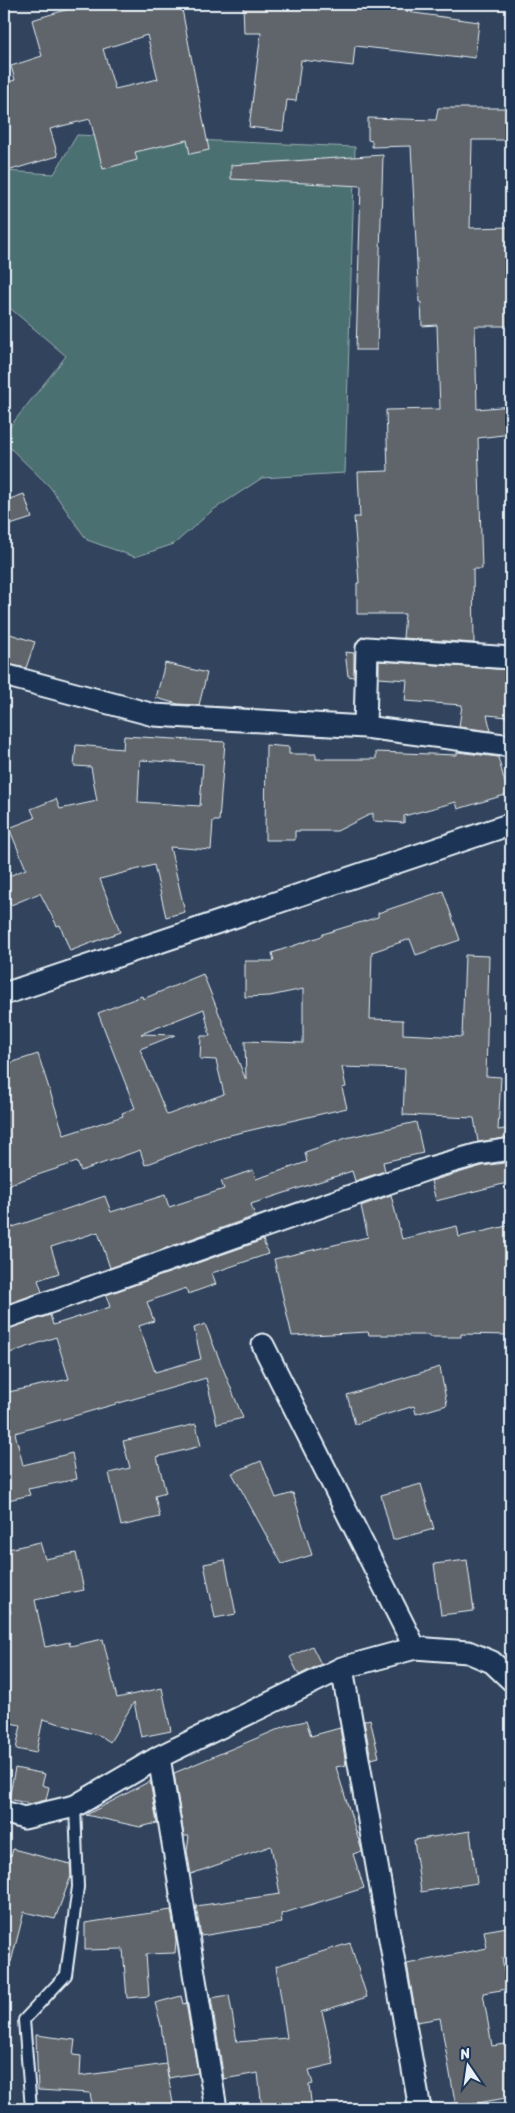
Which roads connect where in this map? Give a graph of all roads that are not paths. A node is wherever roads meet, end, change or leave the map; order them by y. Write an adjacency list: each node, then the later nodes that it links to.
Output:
1 (511, 658): 3 (street)
2 (4, 675): 3 (street)
3 (365, 728): 4 (street)
4 (511, 746)
5 (511, 824): 6 (street)
6 (4, 994)
7 (511, 1149): 8 (street)
8 (4, 1318)
9 (263, 1344): 10 (street)
10 (415, 1648): 11 (street); 12 (street)
11 (342, 1668): 13 (street); 18 (street)
12 (511, 1680)
13 (159, 1757): 14 (street); 17 (street)
14 (75, 1806): 15 (street); 16 (lane)
15 (4, 1812)
16 (31, 2109)
17 (216, 2109)
18 (420, 2109)

